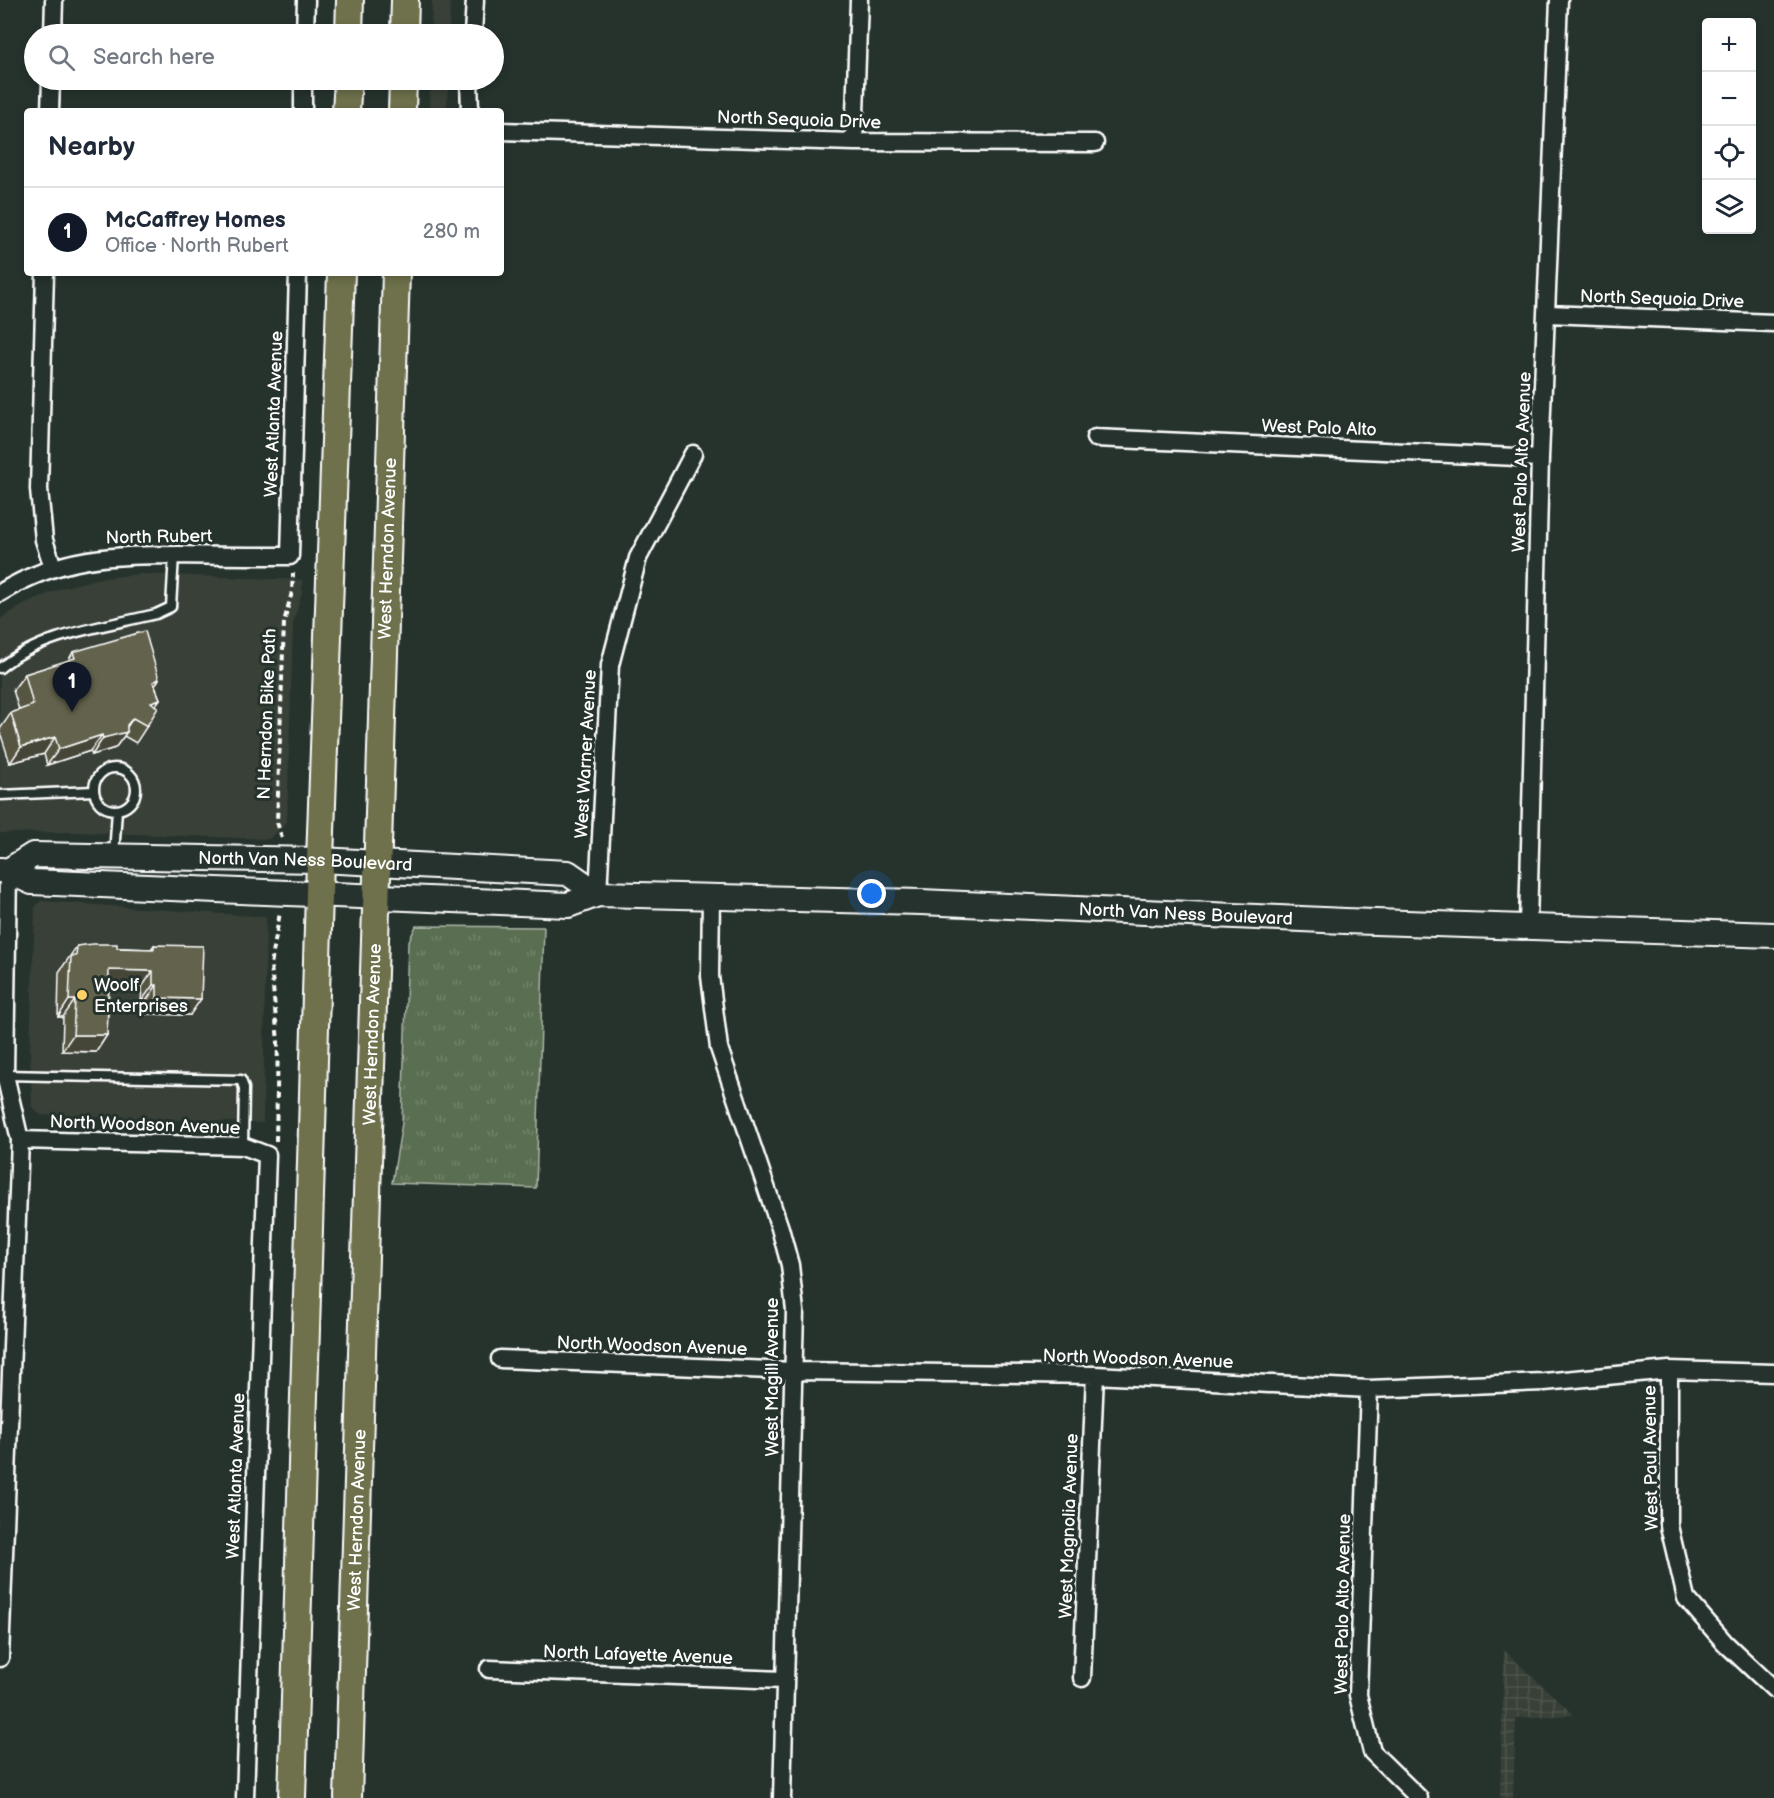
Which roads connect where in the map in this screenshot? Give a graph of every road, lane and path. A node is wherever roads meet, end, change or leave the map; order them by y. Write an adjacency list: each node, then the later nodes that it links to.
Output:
1 (54, 0): 8 (street)
2 (306, 0): 9 (street)
3 (350, 0): 10 (main road)
4 (405, 0): 11 (main road)
5 (475, 0): 12 (street)
6 (859, 0): 24 (street)
7 (1559, 0): 30 (street, West Palo Alto Avenue)
8 (53, 24)
9 (305, 24)
10 (349, 24)
11 (404, 24)
12 (474, 24)
13 (51, 90): 18 (street)
14 (303, 90): 19 (street)
15 (347, 90): 20 (main road)
16 (403, 90): 21 (main road)
17 (469, 90): 22 (street)
18 (50, 108)
19 (303, 108)
20 (346, 108)
21 (402, 108)
22 (470, 108)
23 (504, 130): 24 (street, North Sequoia Drive)
24 (854, 142): 25 (street, North Sequoia Drive)
25 (1095, 143)
26 (45, 276): 37 (street)
27 (298, 276): 36 (street, West Atlanta Avenue)
28 (341, 276): 45 (main road)
29 (396, 276): 46 (main road, West Herndon Avenue)
30 (1548, 314): 31 (street, North Sequoia Drive); 34 (street, West Palo Alto Avenue)
31 (1774, 323)
32 (1095, 438): 34 (street, West Palo Alto)
33 (693, 454): 49 (street, West Warner Avenue)
34 (1540, 458): 53 (street, West Palo Alto Avenue)
35 (174, 555): 36 (street, North Rubert); 37 (street, North Rubert); 39 (lane)
36 (290, 556): 43 (path, N Herndon Bike Path)
37 (53, 567): 38 (street, North Rubert)
38 (0, 593)
39 (0, 668)
40 (94, 791): 41 (lane); 42 (lane); 42 (lane)
41 (0, 795)
42 (117, 810): 44 (lane)
43 (282, 838)
44 (114, 855): 45 (street, North Van Ness Boulevard); 47 (street, North Van Ness Boulevard)
45 (320, 860): 46 (street, North Van Ness Boulevard); 48 (main road)
46 (376, 864): 49 (street, North Van Ness Boulevard); 50 (main road, West Herndon Avenue)
47 (4, 870): 48 (street, North Van Ness Boulevard); 55 (street)
48 (320, 893): 50 (street, North Van Ness Boulevard); 71 (main road)
49 (598, 894): 50 (street, North Van Ness Boulevard); 51 (street, North Van Ness Boulevard)
50 (376, 897): 72 (main road, West Herndon Avenue)
51 (711, 897): 53 (street, North Van Ness Boulevard); 61 (street, West Magill Avenue)
52 (280, 911): 58 (path)
53 (1528, 926): 54 (street, North Van Ness Boulevard)
54 (1774, 935)
55 (5, 1075): 56 (street); 57 (lane)
56 (20, 1140): 57 (street, North Woodson Avenue); 65 (street)
57 (243, 1146): 58 (street, North Woodson Avenue)
58 (271, 1149): 70 (street, West Atlanta Avenue)
59 (500, 1359): 61 (street, North Woodson Avenue)
60 (1669, 1370): 62 (street, North Woodson Avenue); 64 (street, North Woodson Avenue); 69 (street, West Paul Avenue)
61 (794, 1371): 63 (street, North Woodson Avenue); 68 (street, West Magill Avenue)
62 (1774, 1372)
63 (1095, 1375): 64 (street, North Woodson Avenue); 67 (street, West Magnolia Avenue)
64 (1369, 1389): 74 (street, West Palo Alto Avenue)
65 (0, 1658)
66 (489, 1669): 68 (street, North Lafayette Avenue)
67 (1082, 1678)
68 (785, 1680): 73 (street, West Magill Avenue)
69 (1774, 1689)
70 (245, 1798)
71 (292, 1798)
72 (348, 1798)
73 (782, 1798)
74 (1419, 1798)

